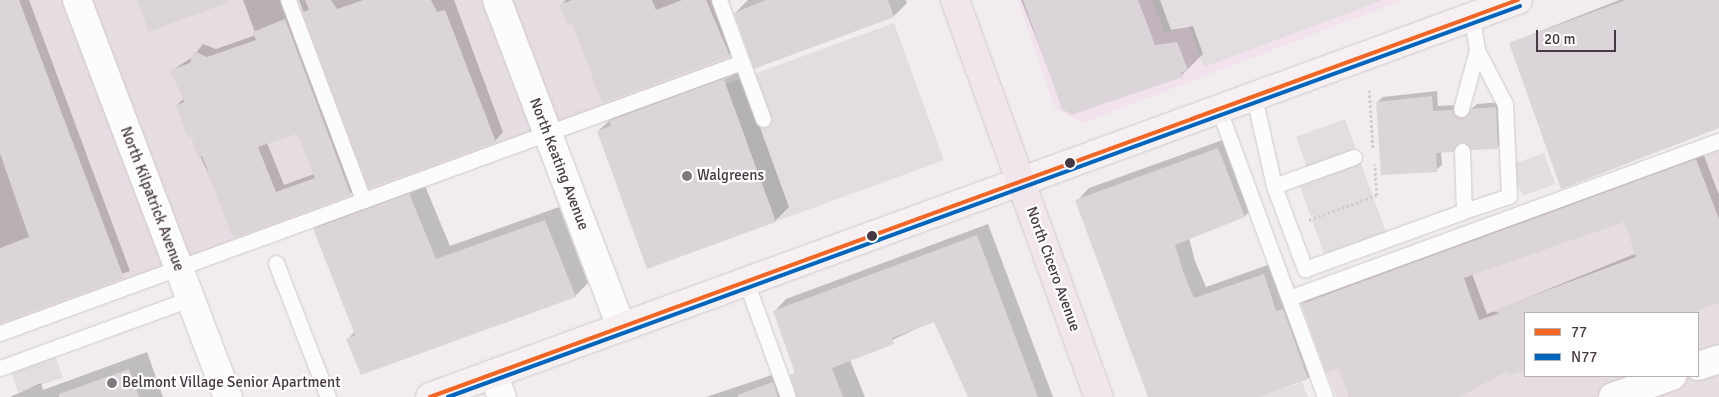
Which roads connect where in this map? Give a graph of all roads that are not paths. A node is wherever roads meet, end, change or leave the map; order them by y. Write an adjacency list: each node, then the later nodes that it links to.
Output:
1 (77, 0): 23 (street, North Kilpatrick Avenue)
2 (288, 0): 20 (lane)
3 (497, 0): 14 (street, North Keating Avenue)
4 (719, 0): 9 (lane)
5 (955, 0): 18 (main road, North Cicero Avenue)
6 (1518, 0): 7 (main road)
7 (1478, 10): 8 (lane); 10 (main road)
8 (1477, 50): 11 (lane); 21 (lane)
9 (742, 62): 13 (lane); 14 (lane)
10 (1254, 97): 12 (main road); 19 (lane)
11 (1461, 109)
12 (1219, 110): 18 (main road); 25 (lane)
13 (763, 118)
14 (547, 133): 20 (lane); 27 (street, North Keating Avenue)
15 (1719, 142): 25 (lane)
16 (1462, 151): 21 (lane)
17 (1354, 158): 19 (lane)
18 (1022, 182): 24 (main road); 38 (main road, North Cicero Avenue)
19 (1274, 186): 21 (lane)
20 (363, 200): 23 (lane)
21 (1464, 211)
22 (276, 263): 35 (lane)
23 (179, 268): 26 (street, North Kilpatrick Avenue); 28 (lane)
24 (746, 282): 27 (main road); 37 (lane)
25 (1289, 298): 39 (lane)
26 (190, 299): 31 (lane); 34 (street, North Kilpatrick Avenue)
27 (621, 327): 33 (main road)
28 (0, 333)
29 (1719, 358): 30 (street)
30 (1699, 366)
31 (0, 368)
32 (1669, 377): 40 (street)
33 (497, 386): 36 (main road)
34 (228, 397)
35 (328, 397)
36 (430, 397)
37 (788, 397)
38 (1099, 397)
39 (1325, 397)
40 (1613, 397)

